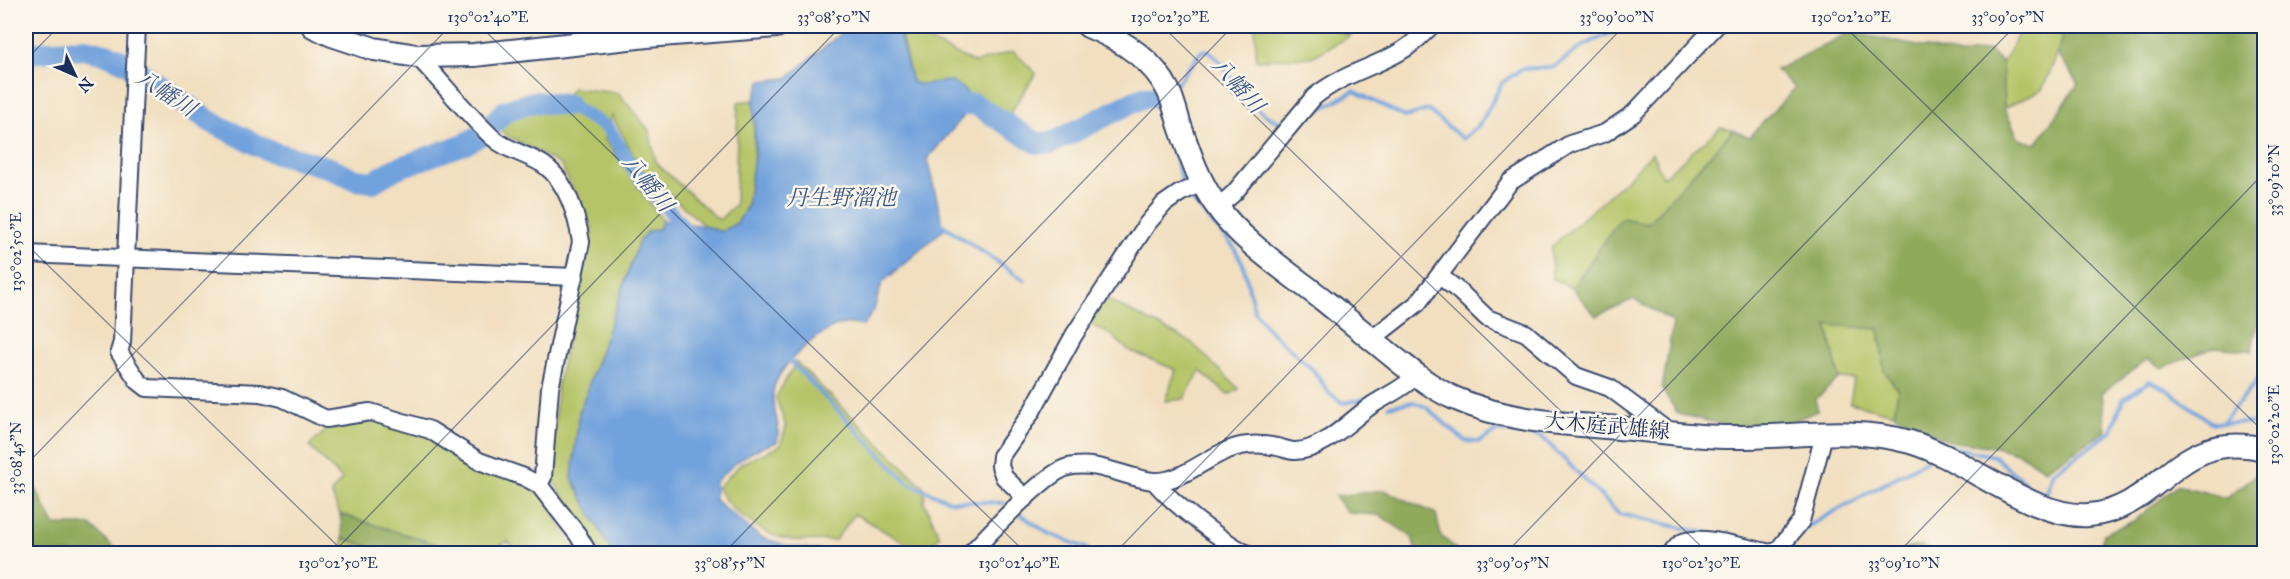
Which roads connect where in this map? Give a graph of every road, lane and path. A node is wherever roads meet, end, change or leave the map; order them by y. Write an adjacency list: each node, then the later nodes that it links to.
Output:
1 (137, 26): 12 (street)
2 (313, 26): 8 (main road)
3 (776, 26): 7 (main road)
4 (1088, 26): 9 (main road, 大木庭武雄線)
5 (1431, 26): 10 (street)
6 (1716, 26): 13 (street)
7 (643, 31): 8 (main road)
8 (417, 56): 14 (street)
9 (1190, 188): 10 (main road, 大木庭武雄線); 22 (street)
10 (1217, 208): 15 (main road, 大木庭武雄線)
11 (26, 254): 12 (street)
12 (126, 260): 14 (street); 21 (street)
13 (1440, 276): 15 (street); 17 (street)
14 (575, 277): 21 (street)
15 (1372, 339): 16 (main road, 大木庭武雄線)
16 (1418, 375): 17 (main road, 大木庭武雄線); 20 (street)
17 (1669, 432): 18 (main road, 大木庭武雄線)
18 (1824, 435): 19 (main road, 大木庭武雄線); 26 (street)
19 (2265, 449)
20 (1154, 481): 22 (street); 25 (street)
21 (539, 485): 23 (street)
22 (1026, 498): 24 (street)
23 (589, 554)
24 (970, 554)
25 (1247, 554)
26 (1671, 554)

